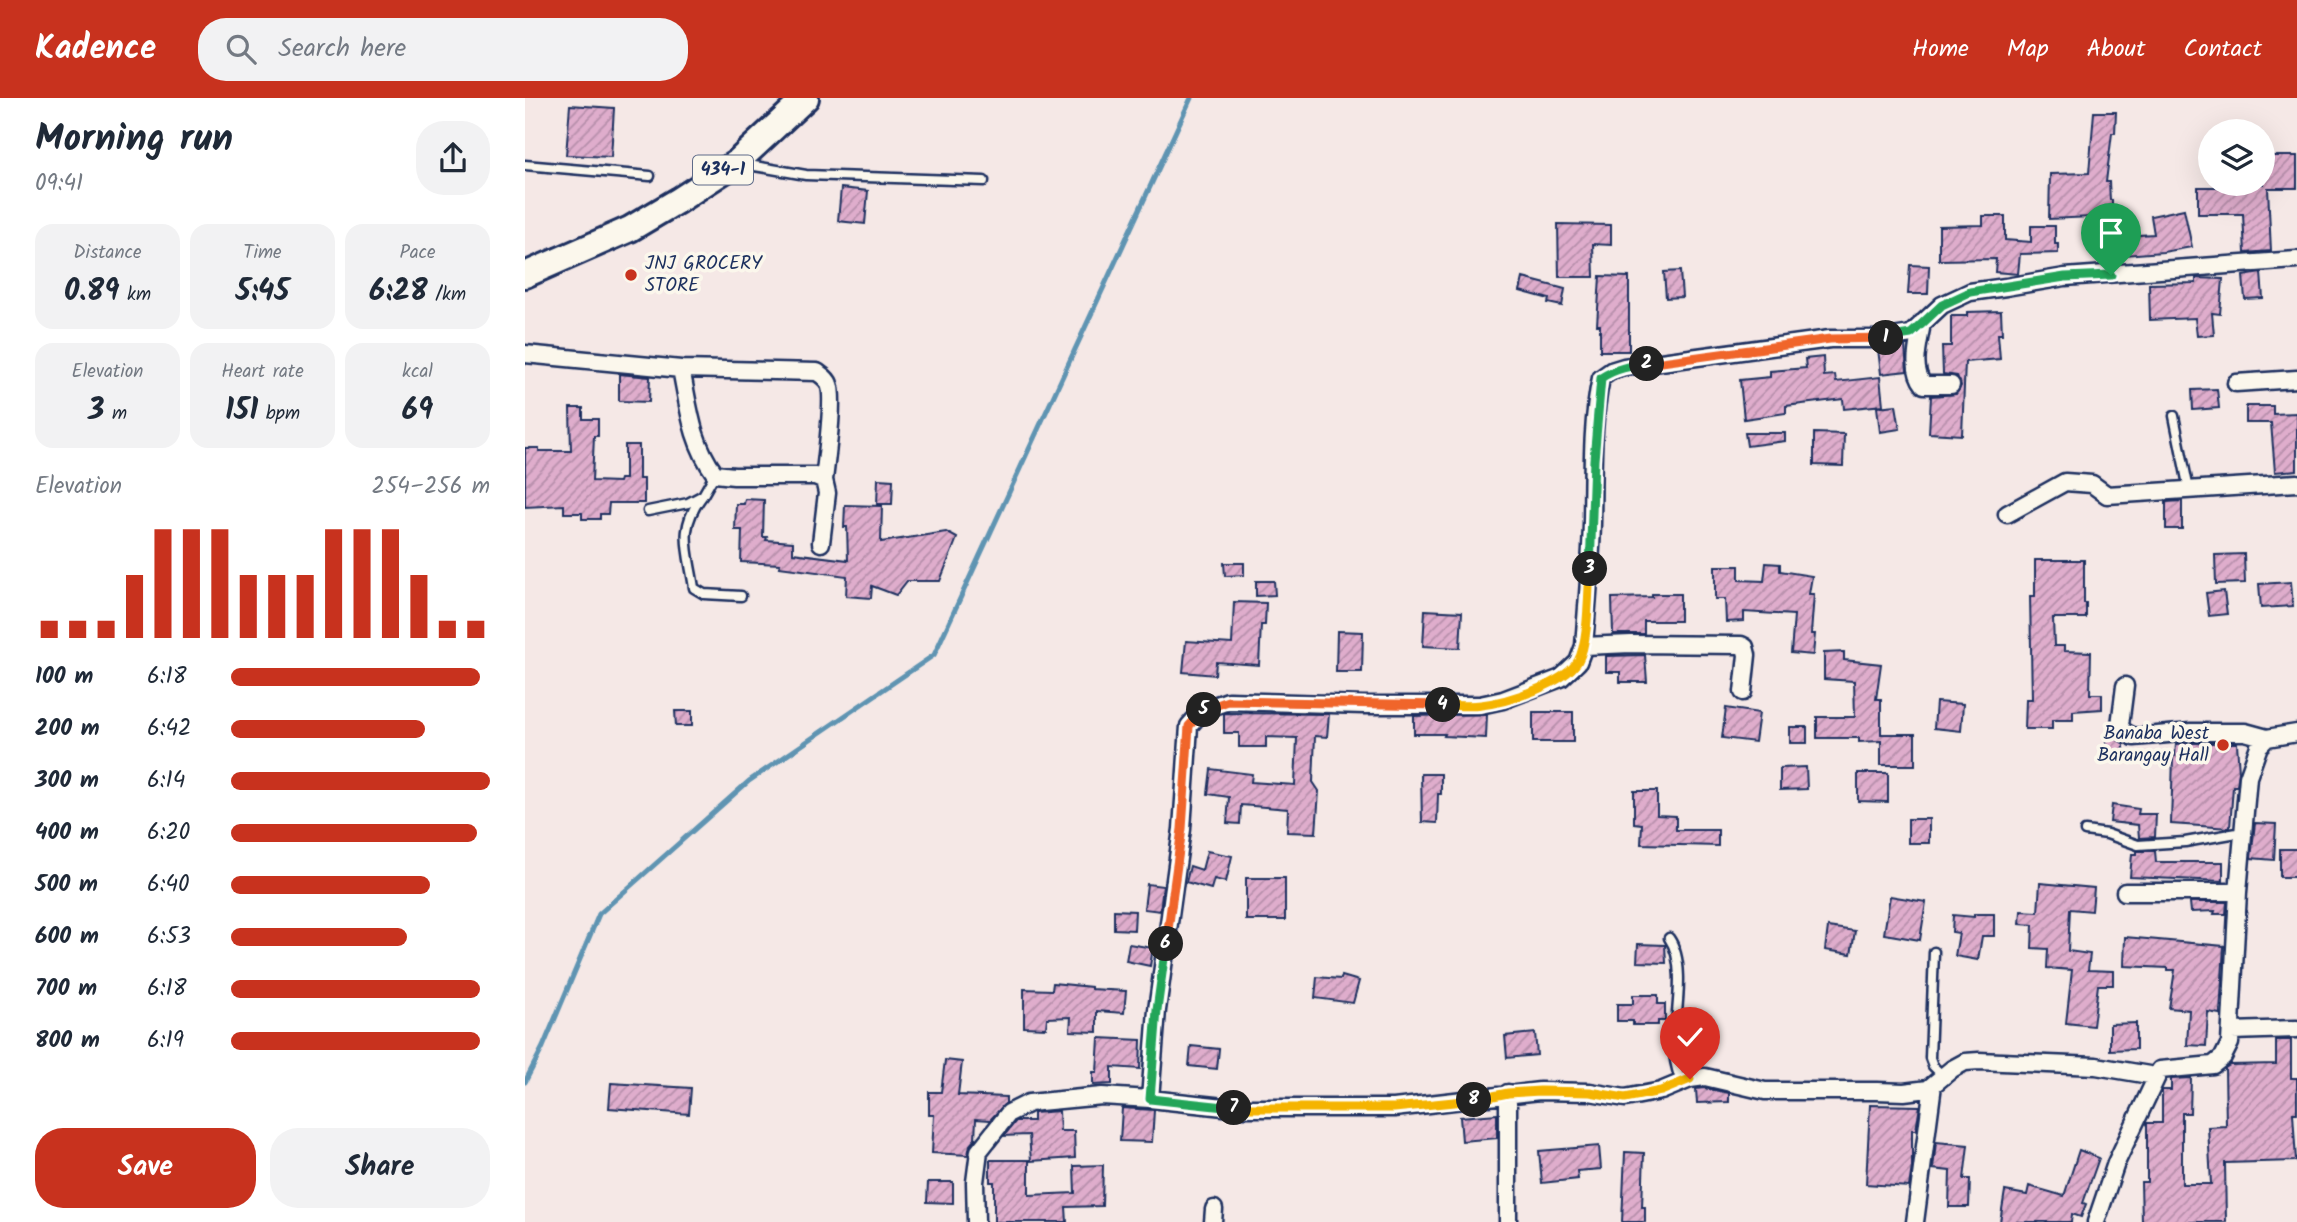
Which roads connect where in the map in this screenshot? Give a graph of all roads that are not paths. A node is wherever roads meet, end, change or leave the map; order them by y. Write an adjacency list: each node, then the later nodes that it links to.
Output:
1 (806, 98): 2 (main road, 434-1)
2 (736, 163): 5 (lane); 7 (main road, 434-1)
3 (525, 165): 4 (lane)
4 (650, 176)
5 (984, 181)
6 (2297, 260): 8 (street)
7 (525, 275)
8 (1922, 323): 13 (street); 24 (street)
9 (525, 354): 10 (street)
10 (681, 369): 15 (street); 16 (street)
11 (2297, 379): 12 (street)
12 (2235, 383)
13 (1951, 385)
14 (2174, 416): 18 (lane)
15 (715, 474): 16 (street); 19 (lane)
16 (824, 480): 22 (street)
17 (2297, 483): 18 (street)
18 (2189, 490): 21 (street)
19 (703, 495): 20 (lane); 23 (lane)
20 (648, 510)
21 (2007, 514)
22 (821, 543)
23 (741, 596)
24 (1584, 646): 26 (street); 41 (street)
25 (2125, 686): 28 (street)
26 (1743, 692)
27 (2297, 733): 28 (street)
28 (2266, 738): 30 (street)
29 (2085, 831): 30 (lane)
30 (2243, 832): 32 (street)
31 (2125, 892): 32 (street)
32 (2238, 892): 36 (street)
33 (1669, 939): 39 (lane)
34 (1934, 952): 38 (lane)
35 (2297, 1029): 36 (street)
36 (2231, 1031): 37 (street)
37 (2155, 1076): 38 (street); 45 (street)
38 (1938, 1082): 39 (street); 44 (street)
39 (1681, 1083): 40 (street)
40 (1508, 1093): 41 (street); 43 (street)
41 (1150, 1099): 42 (street)
42 (976, 1222)
43 (1508, 1222)
44 (1915, 1222)
45 (2097, 1222)

